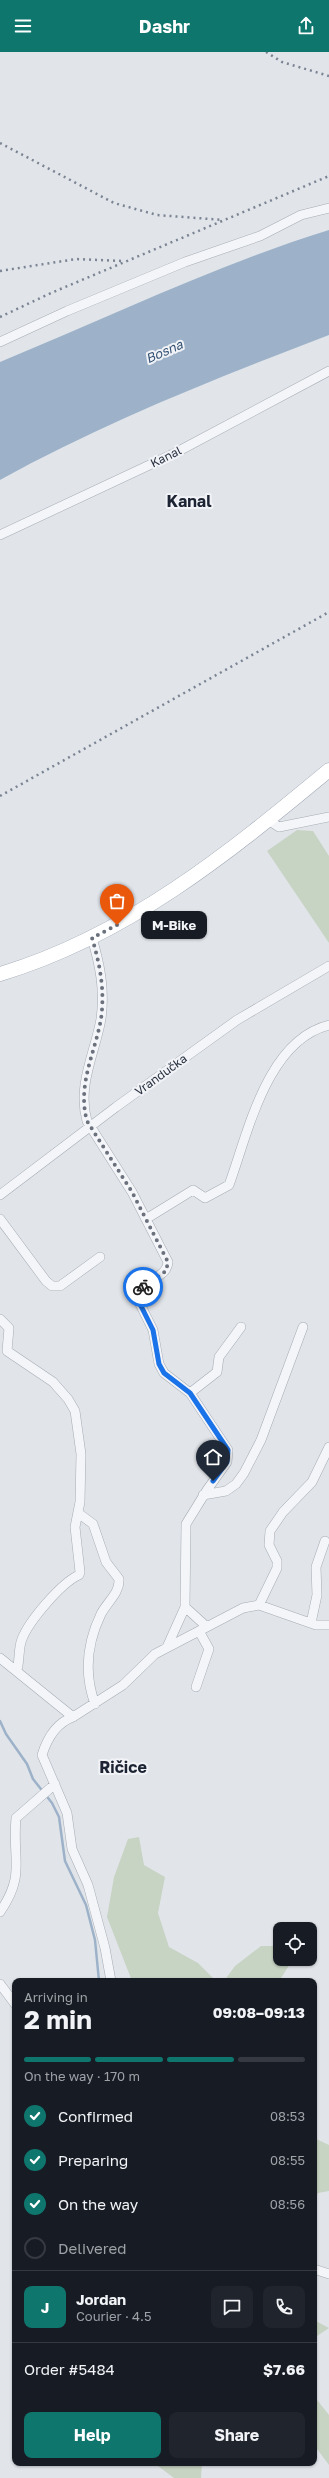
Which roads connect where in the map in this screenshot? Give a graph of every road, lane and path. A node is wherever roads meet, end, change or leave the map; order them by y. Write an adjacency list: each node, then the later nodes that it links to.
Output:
1 (329, 208): 2 (street)
2 (0, 342)
3 (329, 371): 4 (street, Kanal)
4 (0, 535)
5 (329, 770): 7 (main road)
6 (329, 817): 7 (street)
7 (268, 820): 8 (main road)
8 (92, 938): 10 (main road); 12 (street)
9 (329, 966): 12 (street, Vrandučka)
10 (0, 974)
11 (329, 1025): 15 (street)
12 (91, 1126): 13 (street, Vrandučka); 15 (street)
13 (0, 1194)
14 (0, 1219): 16 (street)
15 (146, 1219): 20 (street)
16 (100, 1257)
17 (0, 1319): 23 (street)
18 (241, 1327): 20 (street)
19 (303, 1327): 22 (street)
20 (190, 1393): 22 (street)
21 (329, 1447): 25 (street)
22 (203, 1495): 26 (street)
23 (78, 1513): 32 (street); 34 (street)
24 (325, 1541): 27 (street)
25 (259, 1605): 27 (street); 29 (street)
26 (185, 1607): 29 (street); 30 (street)
27 (311, 1623): 28 (street)
28 (329, 1625)
29 (203, 1629): 30 (street); 33 (street)
30 (167, 1647): 34 (street)
31 (0, 1658): 32 (street)
32 (17, 1670): 35 (street)
33 (196, 1687)
34 (96, 1704): 35 (street)
35 (73, 1717): 36 (street)
36 (55, 1784): 37 (street); 38 (street)
37 (0, 1912)
38 (110, 1978)
39 (0, 1984): 40 (street)
40 (12, 2000)
41 (317, 2270): 42 (street)
42 (329, 2274)

